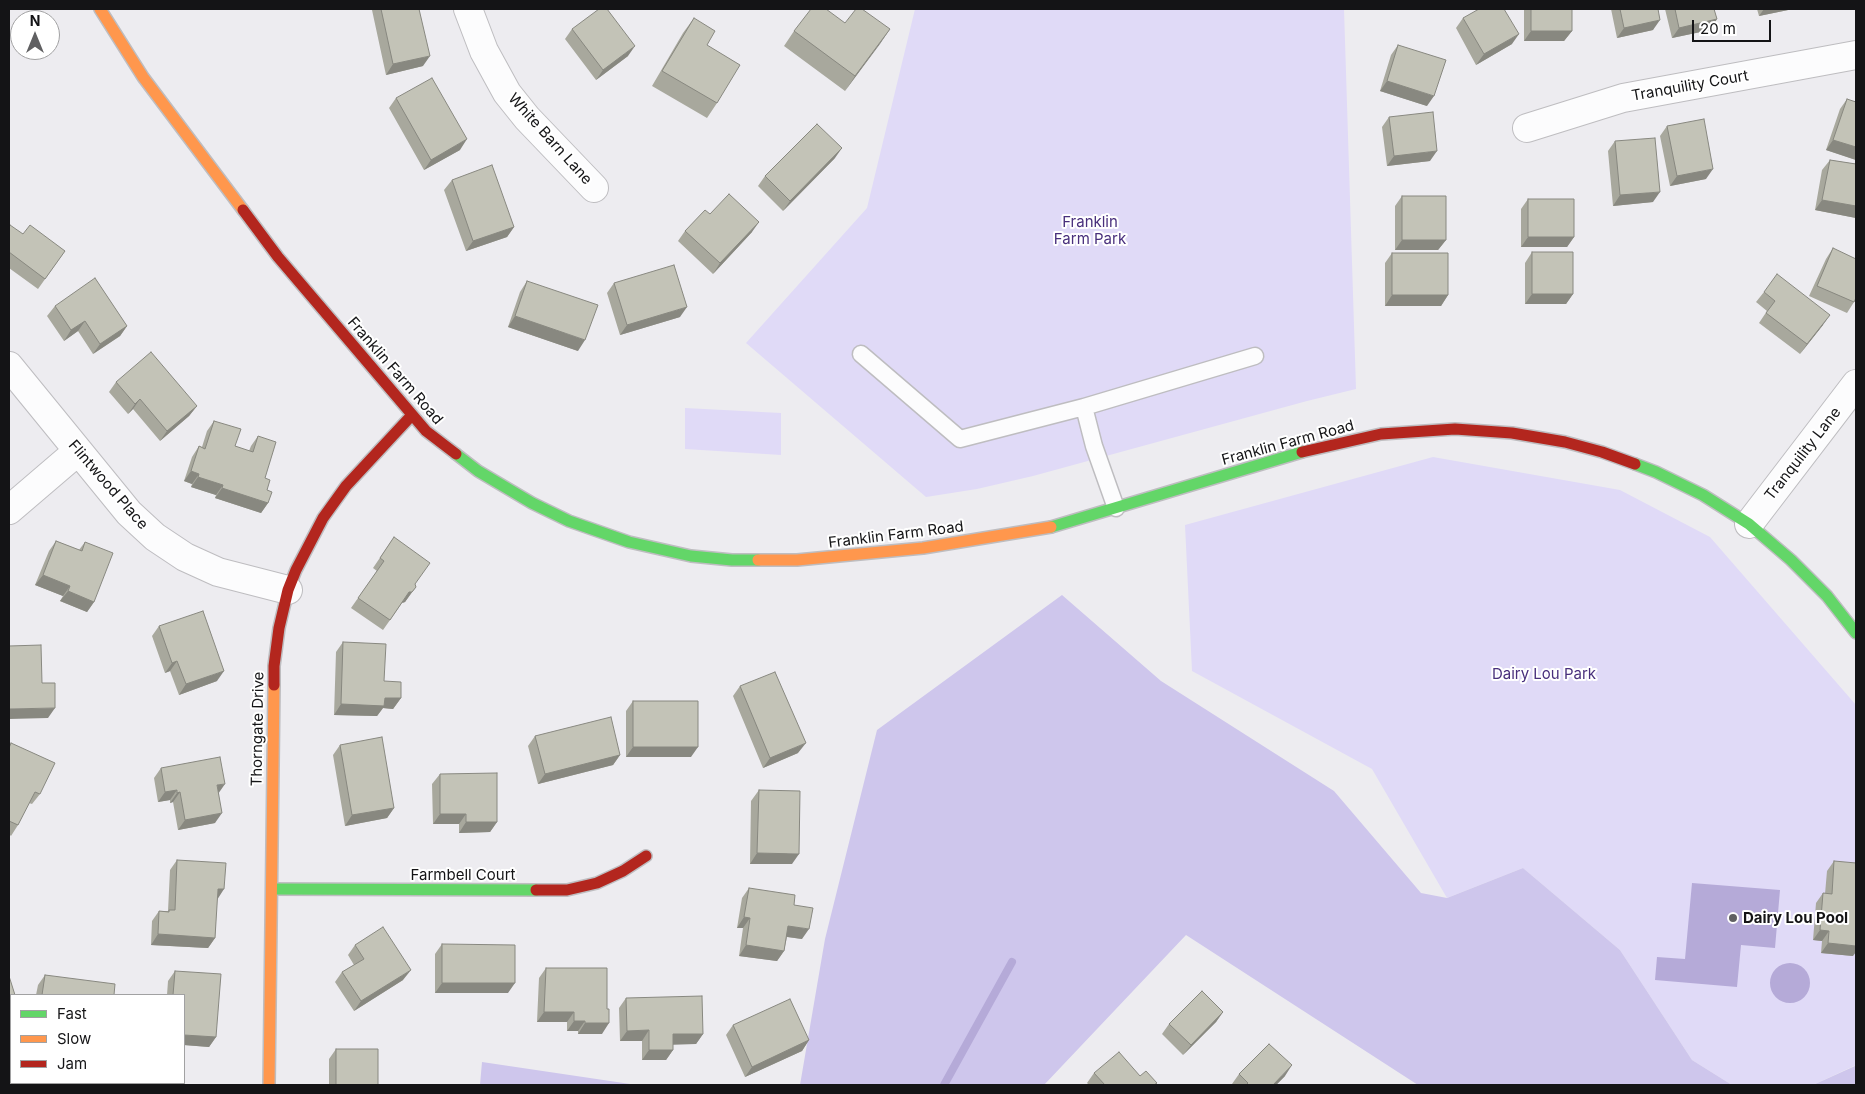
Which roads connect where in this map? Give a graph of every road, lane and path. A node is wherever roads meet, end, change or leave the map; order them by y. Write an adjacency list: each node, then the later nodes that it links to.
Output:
1 (100, 9): 11 (main road, Franklin Farm Road)
2 (468, 9): 5 (street, White Barn Lane)
3 (1856, 55): 4 (street, Tranquility Court)
4 (1527, 128)
5 (594, 188)
6 (861, 354): 10 (lane)
7 (1255, 356): 10 (lane)
8 (9, 366): 12 (street, Flintwood Place)
9 (1856, 384): 15 (street, Tranquility Lane)
10 (1084, 407): 13 (lane)
11 (412, 415): 13 (main road, Franklin Farm Road); 16 (main road, Thorngate Drive)
12 (78, 450): 14 (street); 16 (street, Flintwood Place)
13 (1116, 508): 15 (main road, Franklin Farm Road)
14 (9, 510)
15 (1748, 524): 17 (main road, Franklin Farm Road)
16 (288, 590): 19 (main road, Thorngate Drive)
17 (1856, 633)
18 (646, 856): 19 (main road, Farmbell Court)
19 (272, 889): 20 (main road, Thorngate Drive)
20 (269, 1085)

